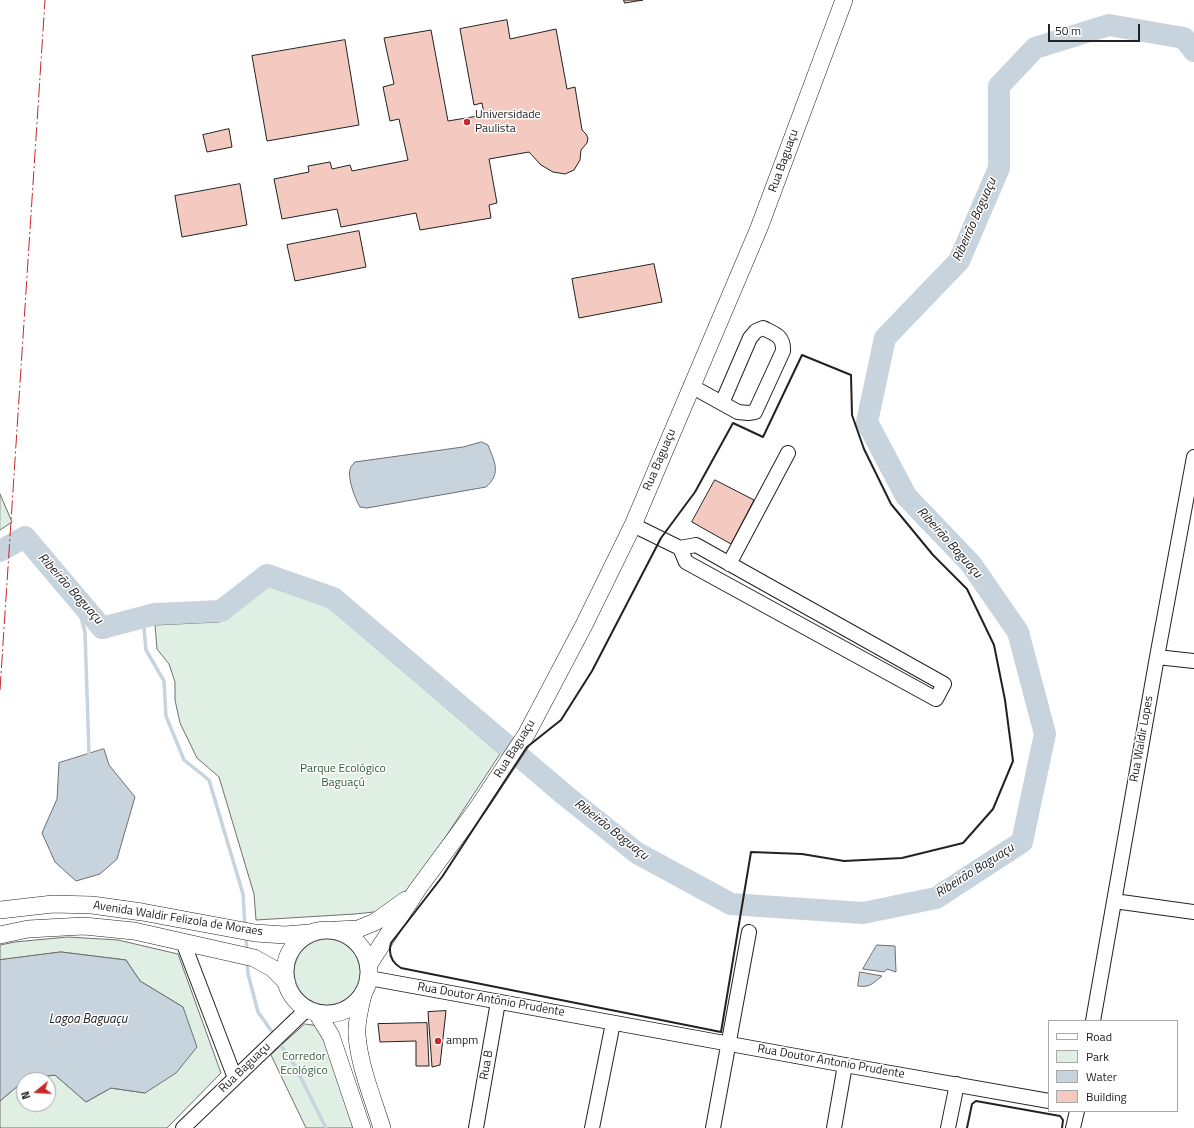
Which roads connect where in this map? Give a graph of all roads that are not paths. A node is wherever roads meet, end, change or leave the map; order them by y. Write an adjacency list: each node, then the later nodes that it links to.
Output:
1 (844, 1): 2 (main road, Rua Baguaçu)
2 (691, 386): 3 (street); 6 (main road, Rua Baguaçu)
3 (722, 403): 3 (street)
4 (788, 453): 8 (street)
5 (1194, 457): 12 (street, Rua Waldir Lopes)
6 (633, 525): 7 (street); 15 (main road, Rua Baguaçu)
7 (680, 548): 8 (street); 10 (street)
8 (729, 564): 9 (street)
9 (792, 599): 10 (street); 11 (street)
10 (782, 615): 14 (street)
11 (888, 653): 14 (street); 14 (street)
12 (1157, 657): 13 (street); 16 (street, Rua Waldir Lopes)
13 (1194, 661)
14 (880, 668)
15 (417, 890): 19 (main road); 24 (main road)
16 (1114, 901): 18 (street); 29 (street, Rua Waldir Lopes)
17 (0, 910): 21 (main road, Avenida Waldir Felizola de Moraes)
18 (1194, 912)
19 (336, 930): 21 (main road); 24 (main road)
20 (749, 932): 31 (street)
21 (309, 933): 25 (main road)
22 (0, 934): 23 (main road, Avenida Waldir Felizola de Moraes)
23 (183, 942): 25 (main road, Avenida Waldir Felizola de Moraes); 33 (street)
24 (369, 971): 26 (main road); 27 (street, Rua Doutor Antônio Prudente)
25 (286, 983): 28 (main road)
26 (363, 995): 28 (main road); 39 (main road)
27 (498, 1002): 30 (street, Rua Doutor Antônio Prudente); 40 (street, Rua B)
28 (312, 1011): 33 (street, Rua Baguaçu); 38 (main road)
29 (1092, 1020)
30 (613, 1023): 31 (street, Rua Doutor Antonio Prudente); 41 (street)
31 (728, 1044): 32 (street, Rua Doutor Antonio Prudente); 42 (street)
32 (845, 1065): 34 (street, Rua Doutor Antonio Prudente); 43 (street)
33 (235, 1078): 37 (street, Rua Baguaçu)
34 (957, 1084): 35 (street, Rua Doutor Antonio Prudente); 44 (street)
35 (1048, 1101)
36 (1076, 1112): 45 (street)
37 (183, 1128)
38 (362, 1128)
39 (382, 1128)
40 (476, 1128)
41 (592, 1128)
42 (713, 1128)
43 (834, 1128)
44 (948, 1128)
45 (1073, 1128)

